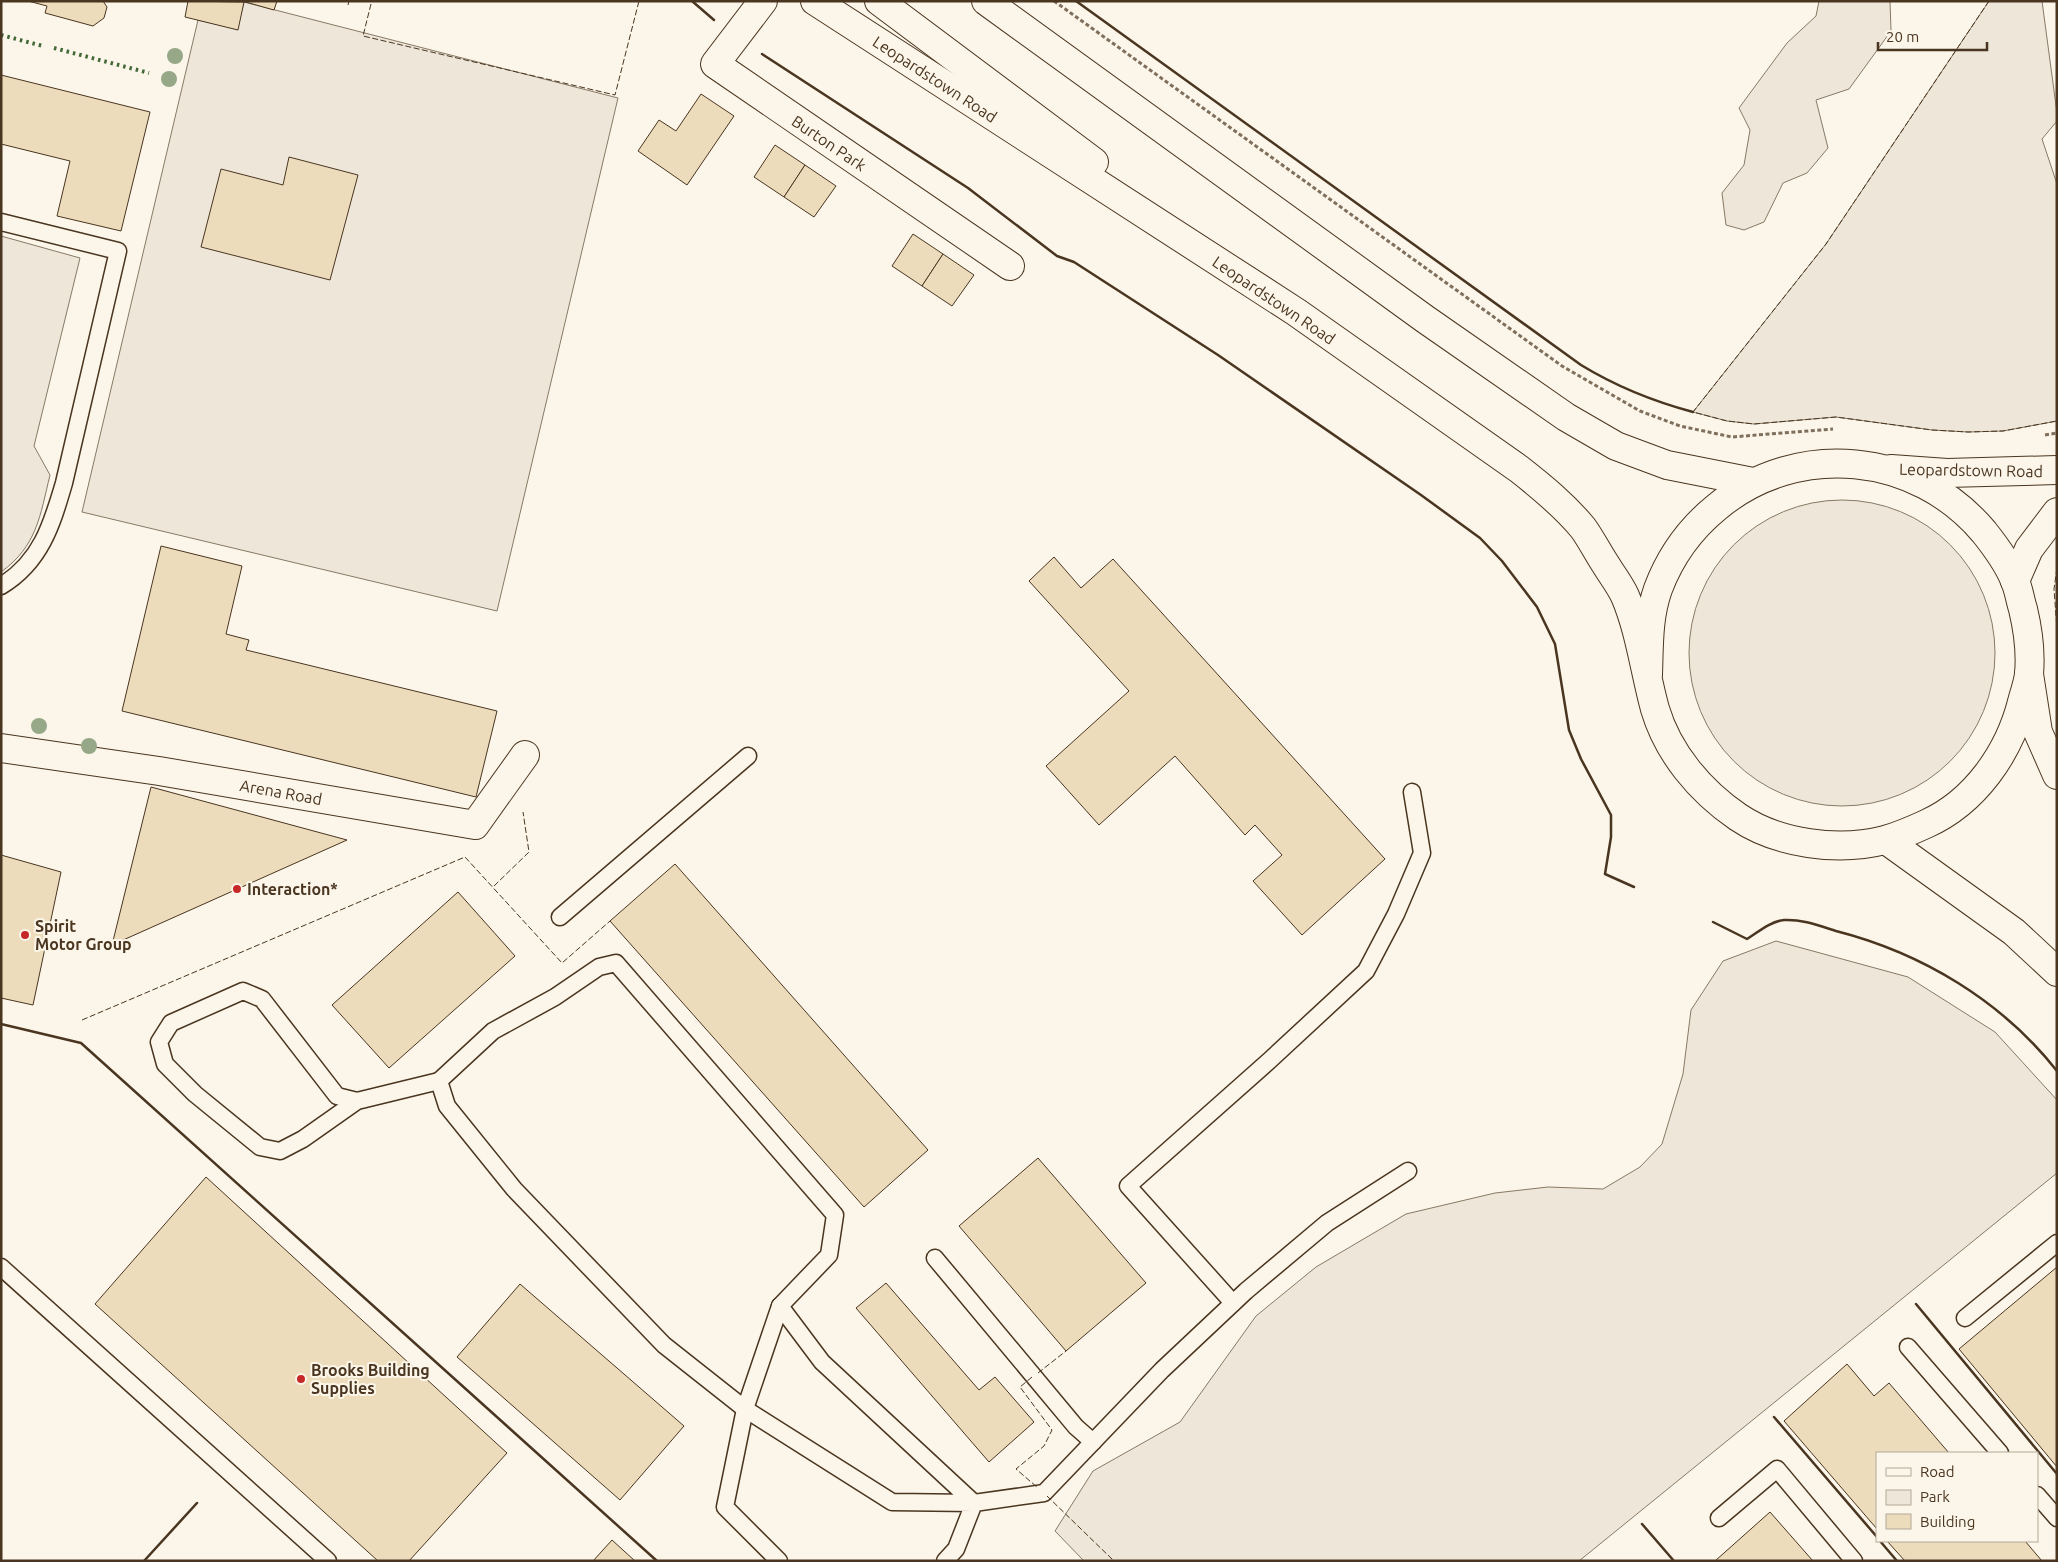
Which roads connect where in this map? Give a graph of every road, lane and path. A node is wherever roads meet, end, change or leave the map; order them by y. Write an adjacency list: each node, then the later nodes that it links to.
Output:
1 (763, 1): 7 (main road, Burton Park)
2 (815, 1): 8 (main road, Leopardstown Road)
3 (879, 1): 8 (main road)
4 (986, 1): 14 (main road)
5 (1054, 1): 9 (path)
6 (1, 222): 17 (lane)
7 (1010, 266)
8 (1296, 312): 19 (main road, Leopardstown Road)
9 (1840, 430)
10 (2057, 433): 11 (path)
11 (2040, 436)
12 (1885, 469): 13 (main road, Leopardstown Road); 14 (main road, Leopardstown Road); 16 (main road, Leopardstown Road)
13 (2057, 470)
14 (1754, 482): 19 (main road, Leopardstown Road)
15 (2057, 512): 16 (main road)
16 (2015, 581): 18 (main road, Leopardstown Road)
17 (1, 586)
18 (2029, 674): 23 (main road); 25 (main road, Leopardstown Road)
19 (1648, 675): 25 (main road, Leopardstown Road)
20 (1, 748): 21 (main road, Arena Road)
21 (525, 756)
22 (748, 756): 26 (lane)
23 (2057, 775)
24 (1412, 792): 34 (lane)
25 (1886, 840): 27 (main road)
26 (560, 917)
27 (2057, 972)
28 (440, 1081): 29 (lane); 35 (lane); 38 (lane)
29 (357, 1101): 29 (lane)
30 (1408, 1171): 34 (lane)
31 (2057, 1243): 36 (lane)
32 (935, 1258): 39 (lane)
33 (1, 1267): 45 (lane)
34 (1233, 1303): 39 (lane)
35 (780, 1306): 38 (lane); 42 (lane)
36 (1964, 1318)
37 (1908, 1347): 40 (lane)
38 (745, 1408): 42 (lane); 46 (lane)
39 (1093, 1442): 42 (lane)
40 (1999, 1452)
41 (2038, 1496): 44 (lane)
42 (974, 1503): 47 (lane)
43 (1720, 1518): 48 (lane)
44 (2057, 1518)
45 (328, 1561)
46 (778, 1561)
47 (945, 1561)
48 (1854, 1561)

